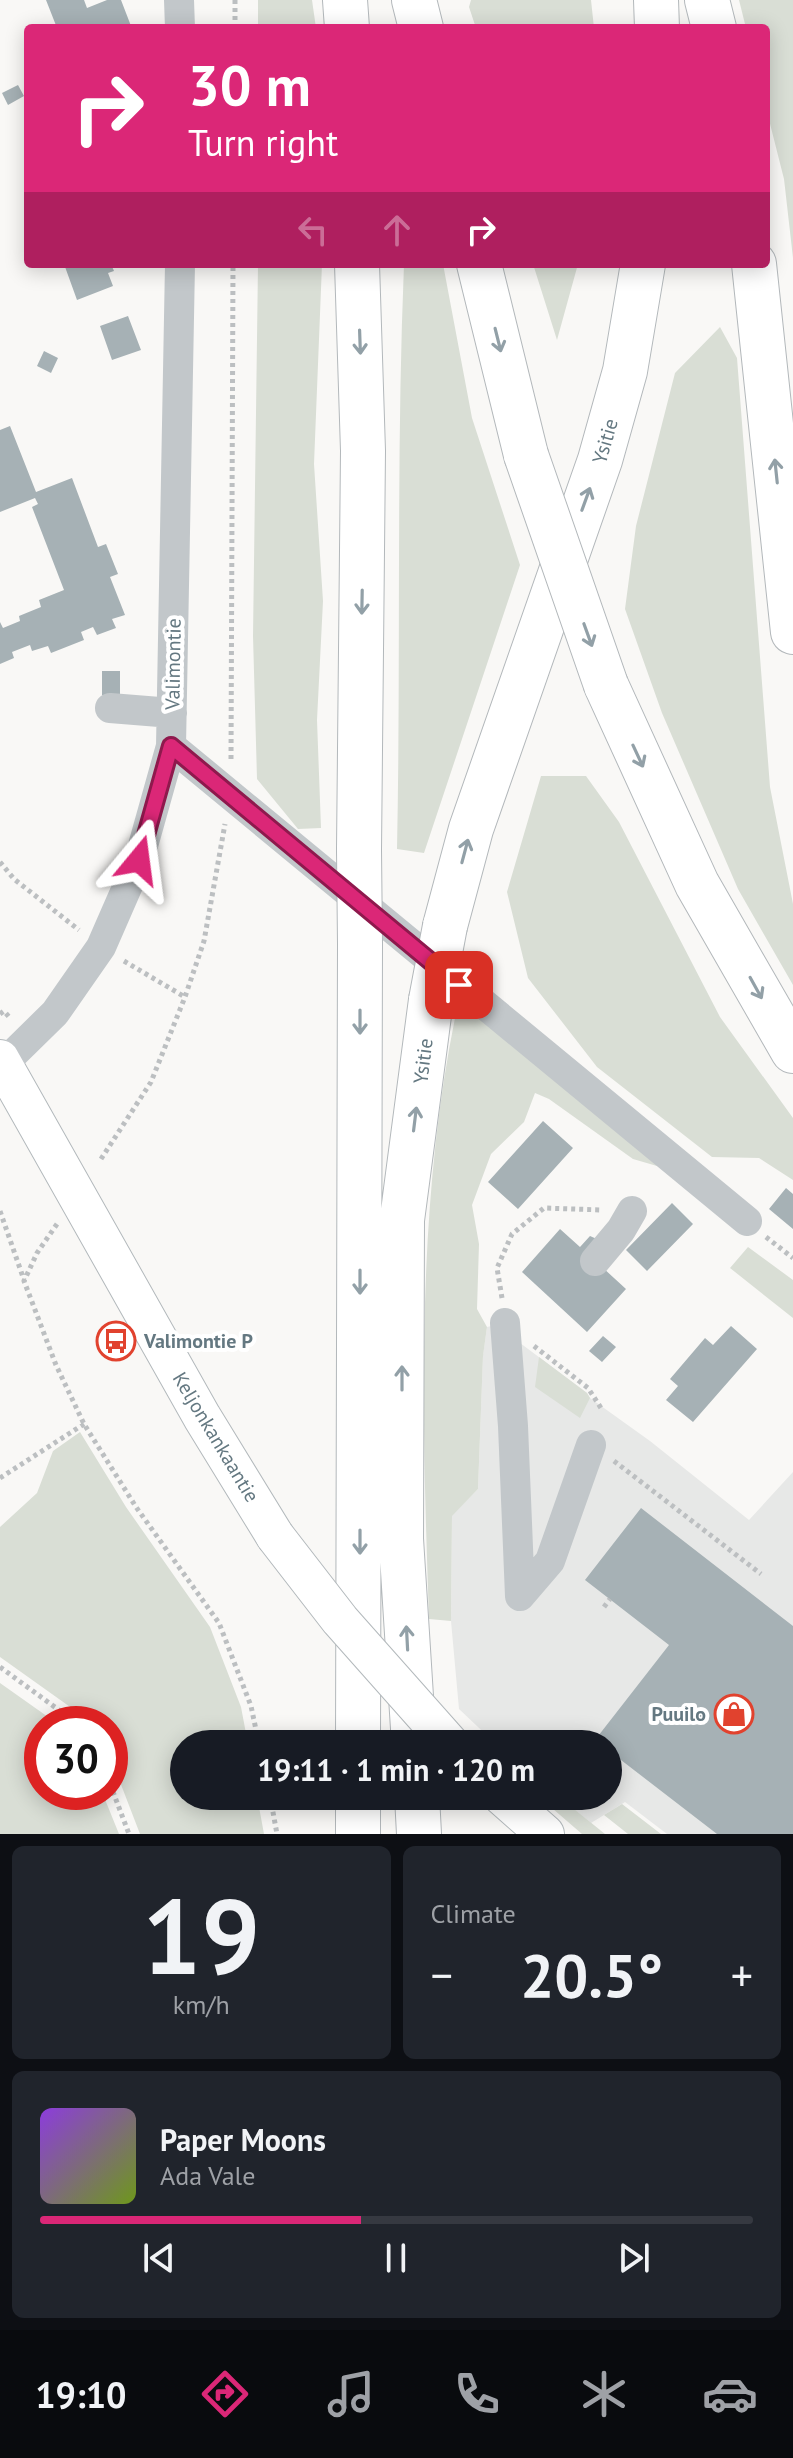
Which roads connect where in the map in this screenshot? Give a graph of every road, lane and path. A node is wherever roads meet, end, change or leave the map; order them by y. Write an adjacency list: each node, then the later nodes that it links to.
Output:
1 (179, 0): 7 (street)
2 (235, 0): 8 (path)
3 (345, 0): 9 (highway)
4 (414, 0): 10 (highway)
5 (656, 0): 11 (highway)
6 (707, 0): 12 (highway)
7 (180, 24)
8 (235, 24)
9 (347, 24)
10 (420, 24)
11 (657, 24)
12 (713, 24)
13 (180, 268): 21 (street, Valimontie)
14 (233, 268): 23 (path)
15 (357, 268): 47 (highway, one-way to 47, bridge)
16 (480, 268): 26 (highway, one-way to 26, bridge)
17 (642, 268): 48 (highway, Ysitie, one-way to 17, bridge)
18 (754, 268): 19 (highway, one-way to 18)
19 (793, 632)
20 (110, 708): 21 (street)
21 (172, 713): 22 (street, Valimontie)
22 (171, 746): 23 (street); 27 (street, Valimontie)
23 (231, 794): 28 (path); 31 (street)
24 (0, 1004): 25 (path)
25 (4, 1011)
26 (793, 1051)
27 (2, 1062): 49 (main road, Keljonkankaantie, bridge)
28 (101, 1159)
29 (0, 1211): 34 (path)
30 (632, 1211): 33 (street); 35 (path)
31 (747, 1221)
32 (57, 1224): 34 (path)
33 (595, 1261)
34 (24, 1281): 37 (path)
35 (505, 1323): 36 (path); 38 (street)
36 (601, 1408)
37 (84, 1424): 40 (path); 46 (path)
38 (591, 1445)
39 (622, 1467): 41 (path)
40 (0, 1478)
41 (761, 1574)
42 (610, 1599): 43 (path)
43 (604, 1607)
44 (0, 1667): 45 (path)
45 (53, 1706)
46 (256, 1730)
47 (358, 1730)
48 (413, 1730)
49 (438, 1730)
50 (120, 1810): 55 (path)
51 (273, 1810): 56 (path)
52 (358, 1810): 57 (highway)
53 (418, 1810): 58 (highway)
54 (518, 1810): 59 (main road)
55 (129, 1834)
56 (277, 1834)
57 (358, 1834)
58 (419, 1834)
59 (545, 1834)

